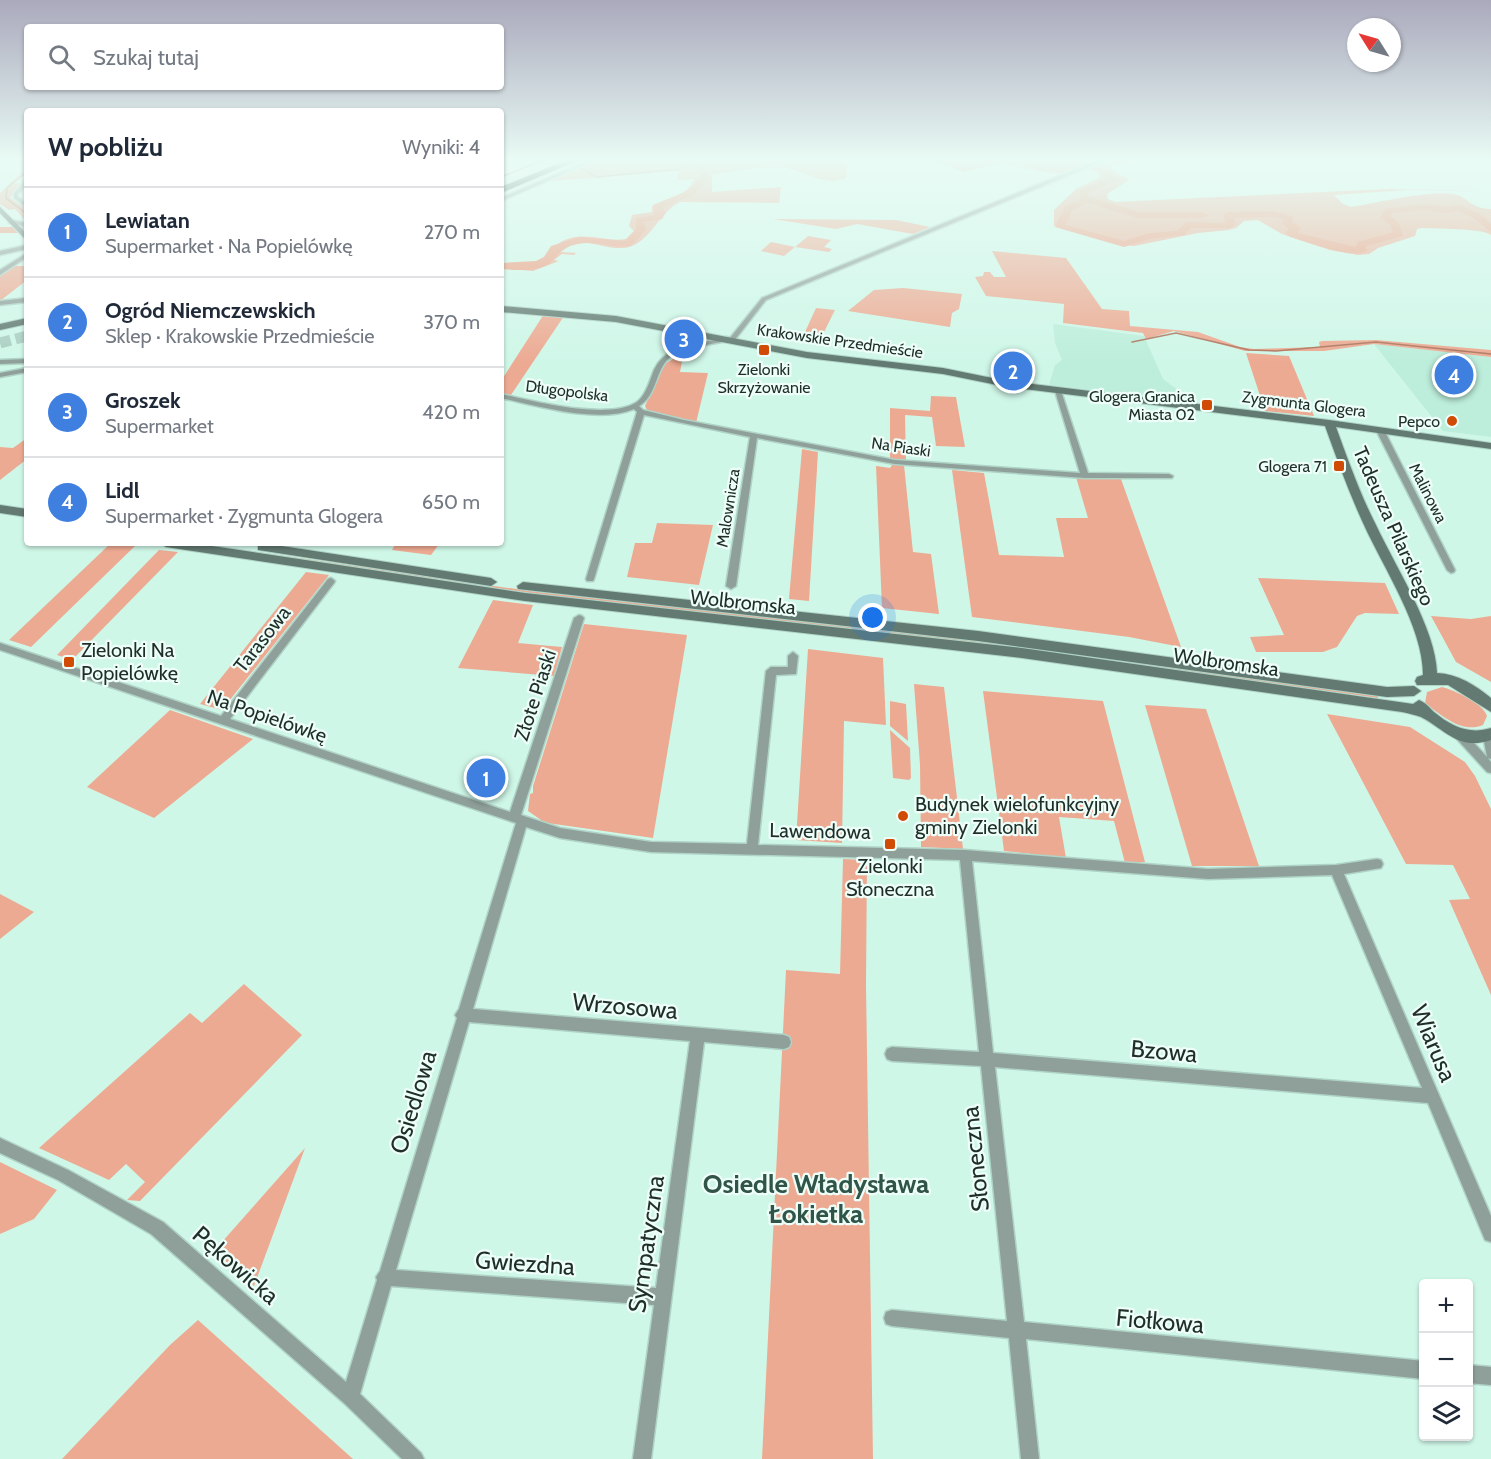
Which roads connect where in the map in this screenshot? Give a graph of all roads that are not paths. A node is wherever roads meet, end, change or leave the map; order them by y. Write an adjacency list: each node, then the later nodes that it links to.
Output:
1 (939, 227): 12 (street)
2 (24, 248): 3 (street)
3 (0, 253)
4 (24, 257): 5 (street)
5 (0, 273)
6 (24, 300): 7 (street)
7 (0, 303)
8 (504, 309): 11 (main road, Krakowskie Przedmieście)
9 (24, 322): 10 (main road)
10 (0, 327)
11 (707, 339): 12 (main road, Krakowskie Przedmieście); 20 (street, Długopolska)
12 (730, 339): 17 (main road, Krakowskie Przedmieście)
13 (24, 361): 14 (street)
14 (0, 362)
15 (24, 371): 16 (street)
16 (0, 375)
17 (1058, 391): 19 (main road, Krakowskie Przedmieście); 25 (street)
18 (504, 396): 20 (street, Długopolska)
19 (1175, 404): 21 (main road, Zygmunta Glogera)
20 (638, 409): 23 (street, Na Piaski); 34 (street)
21 (1329, 423): 22 (main road, Zygmunta Glogera); 38 (main road, Tadeusza Pilarskiego)
22 (1380, 430): 24 (main road, Zygmunta Glogera); 33 (street, Malinowa)
23 (754, 435): 25 (street, Na Piaski); 36 (street, Malownicza)
24 (1491, 444)
25 (1085, 476): 26 (street, Na Piaski)
26 (1169, 476)
27 (0, 509): 28 (main road)
28 (24, 513)
29 (0, 519): 30 (main road)
30 (24, 522)
31 (186, 546): 43 (main road, Wolbromska)
32 (256, 546): 43 (main road, Wolbromska)
33 (1451, 570)
34 (590, 579)
35 (331, 581): 47 (street, Tarasowa)
36 (731, 586)
37 (579, 618): 52 (street, Złote Piaski)
38 (1425, 644): 41 (main road, Tadeusza Pilarskiego); 42 (main road, Tadeusza Pilarskiego)
39 (0, 646): 47 (street, Na Popielówkę)
40 (794, 656): 53 (street)
41 (1431, 678): 42 (main road); 44 (main road)
42 (1456, 682): 45 (main road)
43 (1313, 688): 44 (main road); 46 (main road)
44 (1414, 692): 46 (main road)
45 (1489, 703)
46 (1425, 713): 48 (main road)
47 (223, 720): 52 (street, Na Popielówkę)
48 (1456, 732): 49 (main road); 51 (street)
49 (1490, 735): 50 (street)
50 (1491, 755)
51 (1491, 769)
52 (518, 820): 53 (street, Lawendowa); 57 (street, Osiedlowa)
53 (752, 849): 54 (street, Lawendowa)
54 (965, 855): 56 (street, Lawendowa); 61 (street, Słoneczna)
55 (1377, 864): 56 (street, Lawendowa)
56 (1336, 870): 62 (street, Wiarusa)
57 (462, 1015): 58 (street, Wrzosowa); 65 (street, Osiedlowa)
58 (698, 1035): 59 (street, Wrzosowa); 66 (street, Sympatyczna)
59 (784, 1042)
60 (892, 1054): 61 (street, Bzowa)
61 (987, 1059): 62 (street, Bzowa); 68 (street, Słoneczna)
62 (1433, 1096): 64 (street, Wiarusa)
63 (0, 1145): 72 (street, Pękowicka)
64 (1491, 1234)
65 (384, 1277): 66 (street, Gwiezdna); 72 (street, Osiedlowa)
66 (663, 1297): 74 (street, Sympatyczna)
67 (892, 1318): 68 (street, Fiołkowa)
68 (1017, 1332): 69 (street, Fiołkowa); 75 (street, Słoneczna)
69 (1419, 1370)
70 (1473, 1374): 71 (street)
71 (1491, 1376)
72 (350, 1397): 73 (street, Pękowicka)
73 (415, 1459)
74 (642, 1459)
75 (1030, 1459)

